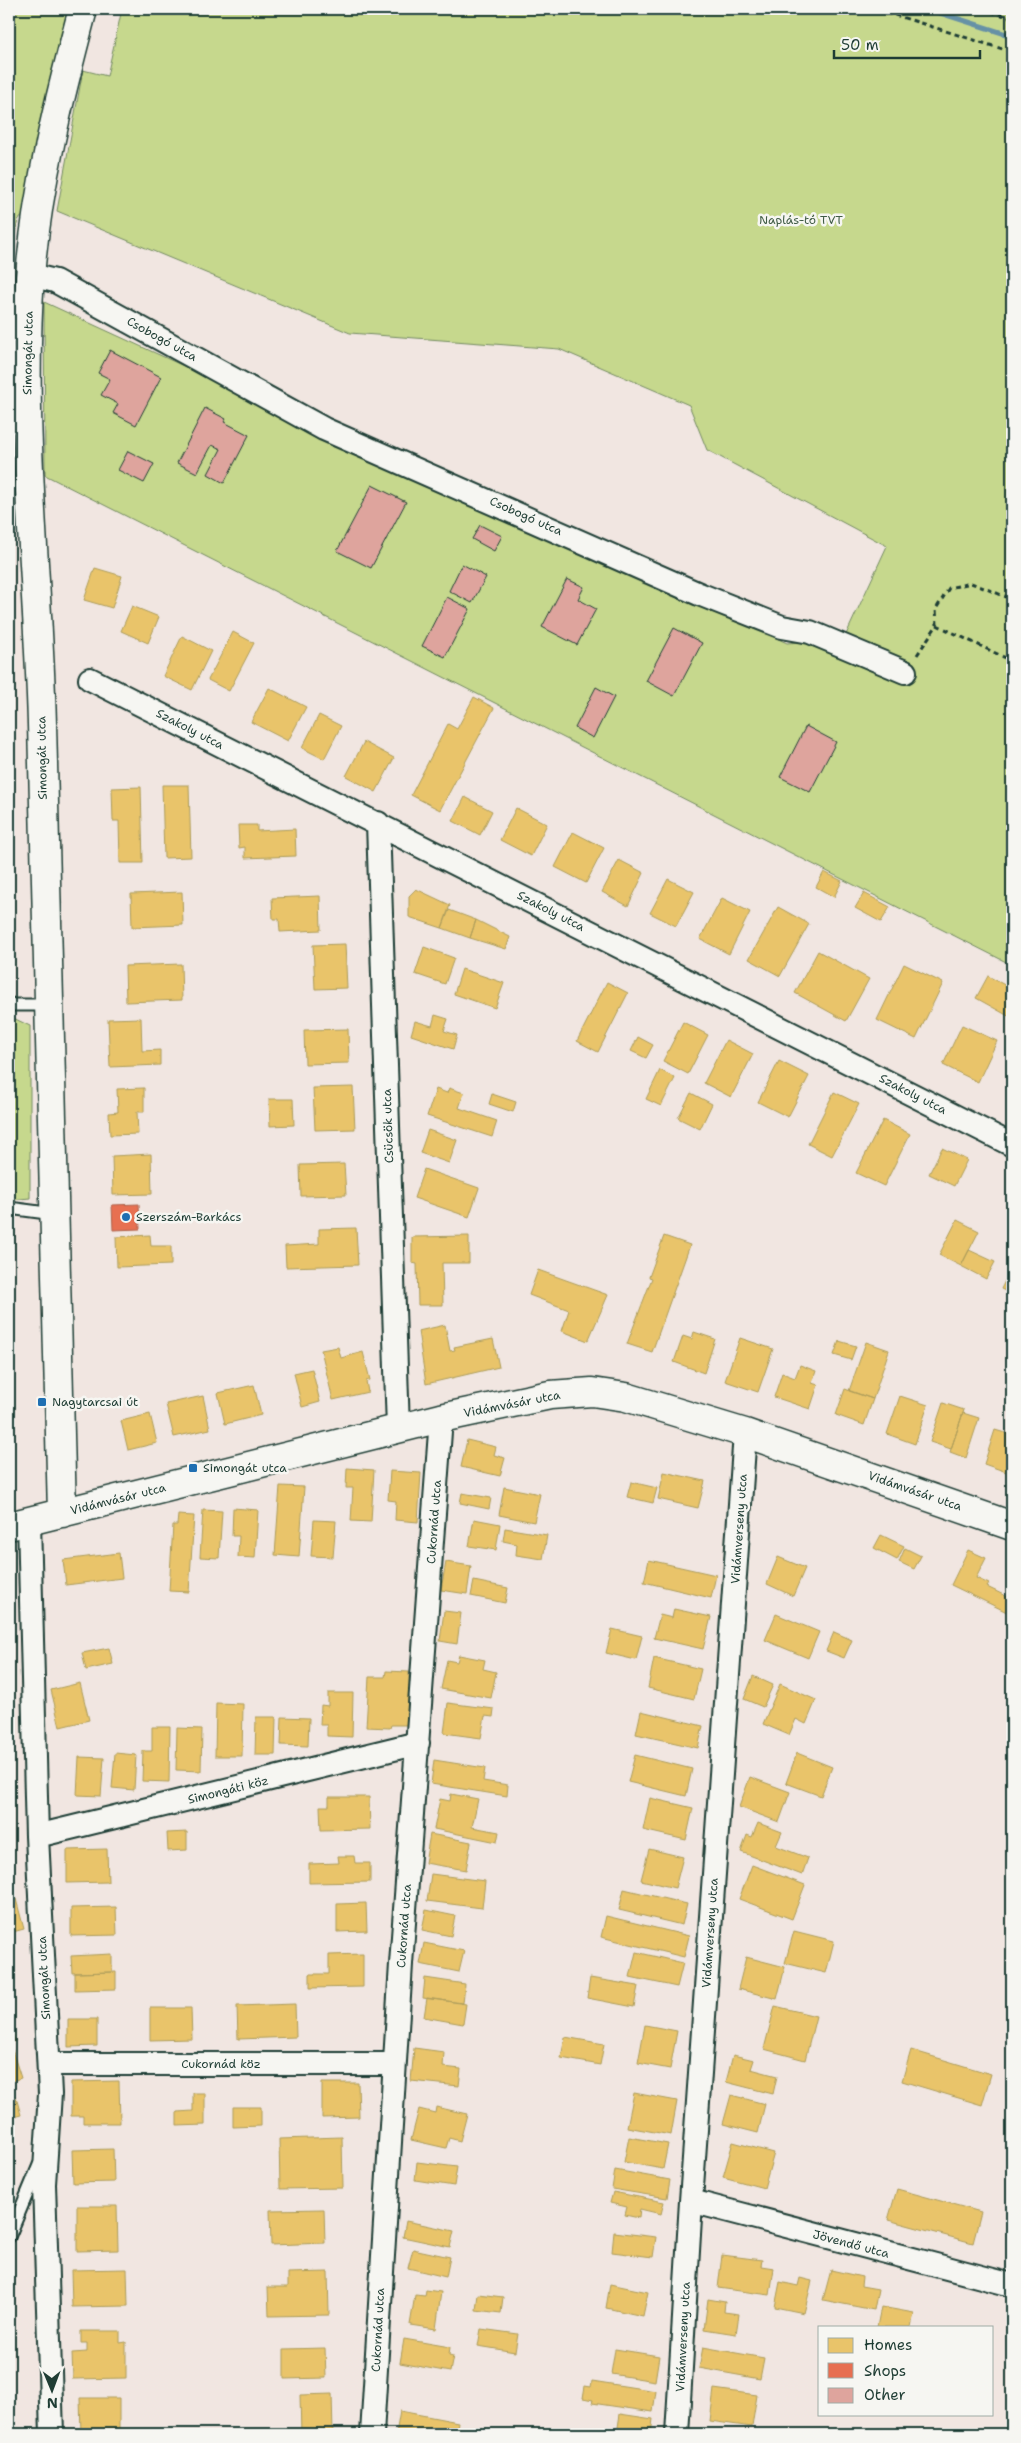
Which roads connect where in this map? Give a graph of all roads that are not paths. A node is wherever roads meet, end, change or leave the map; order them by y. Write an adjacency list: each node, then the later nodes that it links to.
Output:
1 (83, 9): 2 (main road, Simongát utca)
2 (30, 275): 3 (street, Csobogó utca); 7 (main road, Simongát utca)
3 (905, 672)
4 (90, 679): 5 (street, Szakoly utca)
5 (378, 823): 8 (street, Szakoly utca); 12 (street, Csücsök utca)
6 (9, 1003): 7 (lane)
7 (49, 1005): 10 (main road, Simongát utca)
8 (1012, 1145)
9 (9, 1208): 10 (lane)
10 (54, 1214): 14 (main road, Simongát utca)
11 (441, 1418): 12 (main road, Vidámvásár utca); 13 (main road, Vidámvásár utca); 17 (street, Cukornád utca)
12 (398, 1429): 14 (main road, Vidámvásár utca)
13 (745, 1433): 16 (main road, Vidámvásár utca); 22 (street, Vidámverseny utca)
14 (62, 1513): 15 (main road)
15 (19, 1523): 18 (street, Simongát utca)
16 (1012, 1526)
17 (418, 1743): 18 (street, Simongáti köz); 20 (street, Cukornád utca)
18 (37, 1836): 19 (street, Simongát utca)
19 (48, 2064): 20 (street, Cukornád köz); 21 (street, Simongát utca)
20 (394, 2064): 26 (street, Cukornád utca)
21 (45, 2152): 23 (lane); 25 (street, Simongát utca)
22 (690, 2201): 24 (street, Jövendő utca); 27 (street, Vidámverseny utca)
23 (9, 2237)
24 (1012, 2285)
25 (52, 2434)
26 (372, 2434)
27 (677, 2434)

